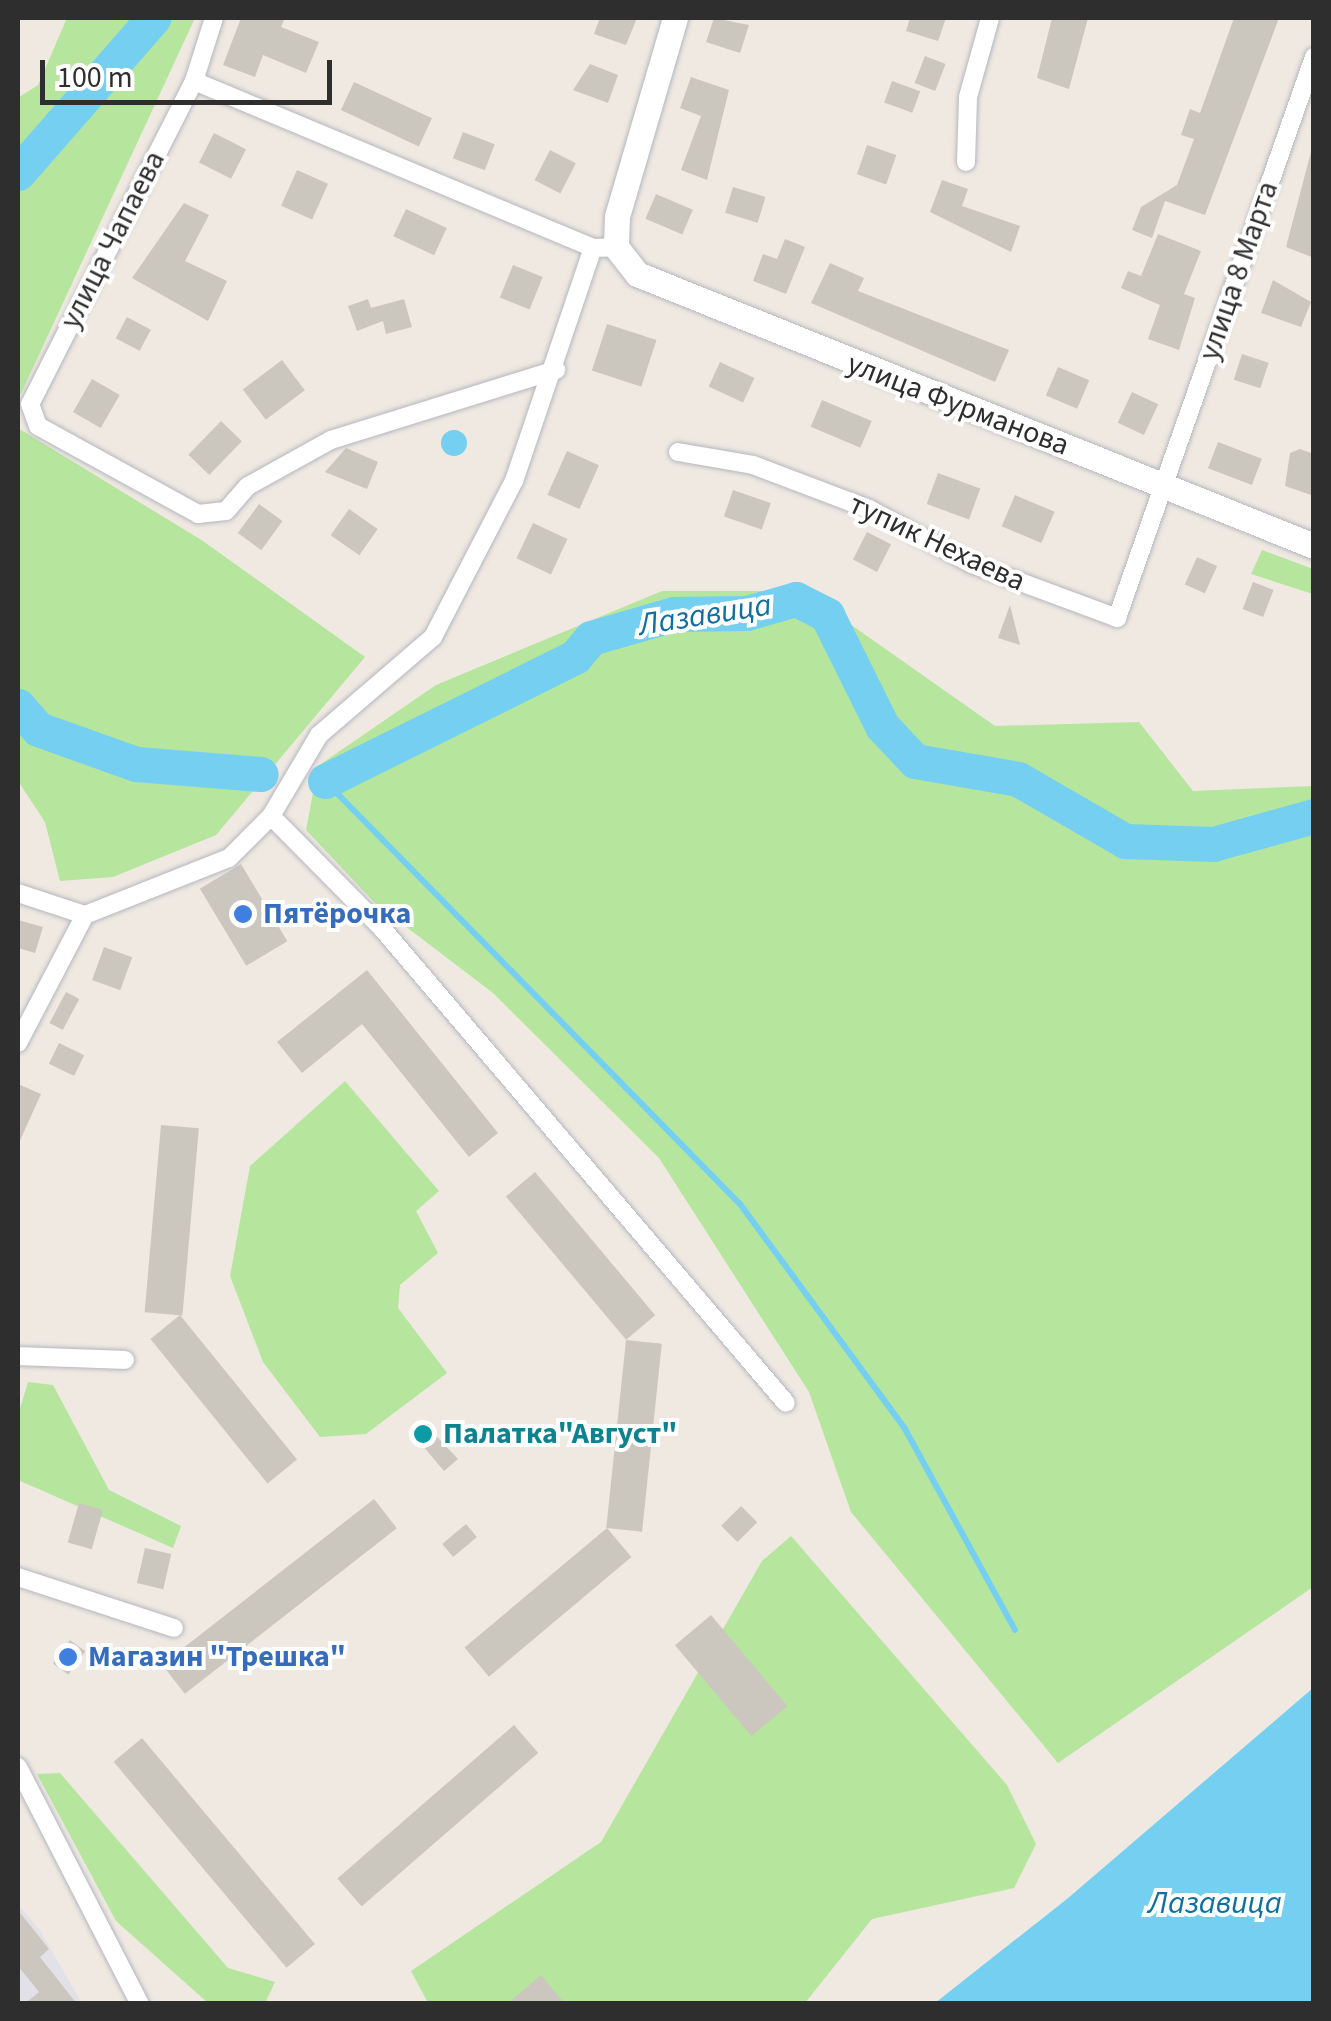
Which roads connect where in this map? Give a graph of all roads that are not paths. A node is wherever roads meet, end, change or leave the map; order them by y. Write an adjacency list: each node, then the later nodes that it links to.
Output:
1 (214, 18): 5 (street, улица Чапаева)
2 (675, 18): 7 (main road)
3 (990, 18): 6 (street)
4 (1314, 57): 10 (street, улица 8 Марта)
5 (194, 81): 7 (street, улица Фурманова); 8 (street, улица Чапаева)
6 (966, 162)
7 (604, 247): 8 (street); 10 (main road, улица Фурманова)
8 (556, 370): 12 (street)
9 (678, 452): 10 (street, тупик Нехаева)
10 (1165, 486): 11 (main road, улица Фурманова)
11 (1314, 546)
12 (272, 816): 14 (street); 18 (street)
13 (18, 893): 14 (street)
14 (85, 915): 15 (street)
15 (18, 1043)
16 (18, 1356): 17 (street)
17 (125, 1360)
18 (786, 1403)
19 (18, 1577): 20 (street)
20 (174, 1628)
21 (18, 1767): 22 (street)
22 (140, 2004)

